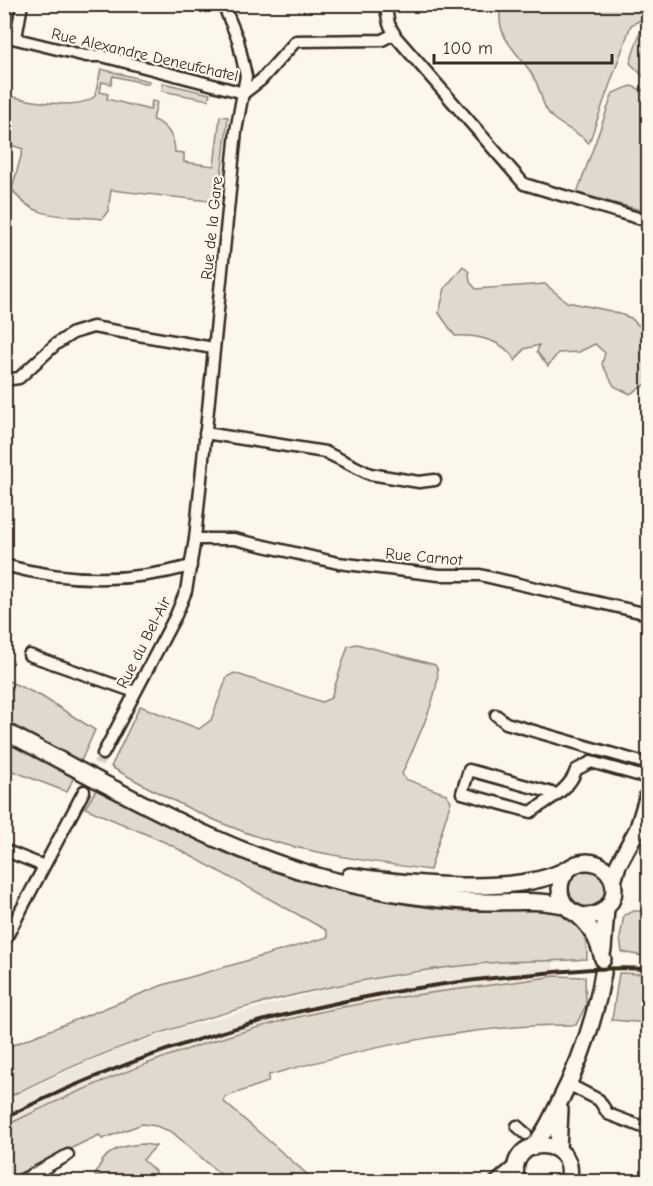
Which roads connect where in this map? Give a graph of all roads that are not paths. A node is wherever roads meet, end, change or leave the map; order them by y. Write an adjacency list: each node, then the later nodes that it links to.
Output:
1 (22, 4): 6 (street)
2 (223, 4): 7 (street, Rue de la Gare)
3 (385, 4): 4 (street)
4 (394, 34): 7 (street); 8 (street)
5 (4, 36): 6 (street, Rue Alexandre Deneufchatel)
6 (16, 38): 7 (street, Rue Alexandre Deneufchatel)
7 (244, 93): 9 (street, Rue de la Gare)
8 (648, 221)
9 (213, 348): 10 (street); 11 (street, Rue de la Gare)
10 (4, 380)
11 (205, 433): 12 (street); 13 (street, Rue de la Gare)
12 (435, 480)
13 (195, 539): 15 (street, Rue du Bel-Air); 16 (street, Rue Carnot)
14 (4, 565): 15 (street)
15 (191, 566): 18 (street, Rue du Bel-Air)
16 (648, 614)
17 (29, 655): 18 (street)
18 (135, 692): 21 (street, Rue du Bel-Air)
19 (496, 715): 22 (street)
20 (4, 731): 29 (main road)
21 (103, 754)
22 (648, 764)
23 (648, 778): 25 (street)
24 (84, 791): 31 (street)
25 (556, 794): 25 (street)
26 (648, 795): 27 (main road)
27 (629, 843): 30 (main road); 33 (main road)
28 (4, 850): 31 (street)
29 (276, 861): 32 (main road); 35 (main road)
30 (595, 862): 32 (main road); 33 (main road)
31 (44, 866): 36 (street)
32 (569, 868): 35 (main road)
33 (613, 882): 34 (main road)
34 (606, 908): 35 (main road); 35 (main road)
35 (570, 909)
36 (4, 942)
37 (603, 973): 38 (main road)
38 (566, 1089): 39 (street); 40 (main road); 41 (main road)
39 (648, 1129)
40 (525, 1136): 41 (main road); 43 (main road)
41 (558, 1150): 44 (main road)
42 (68, 1155): 45 (street)
43 (516, 1164): 46 (street); 47 (main road)
44 (570, 1179)
45 (19, 1182)
46 (495, 1182)
47 (517, 1182)

